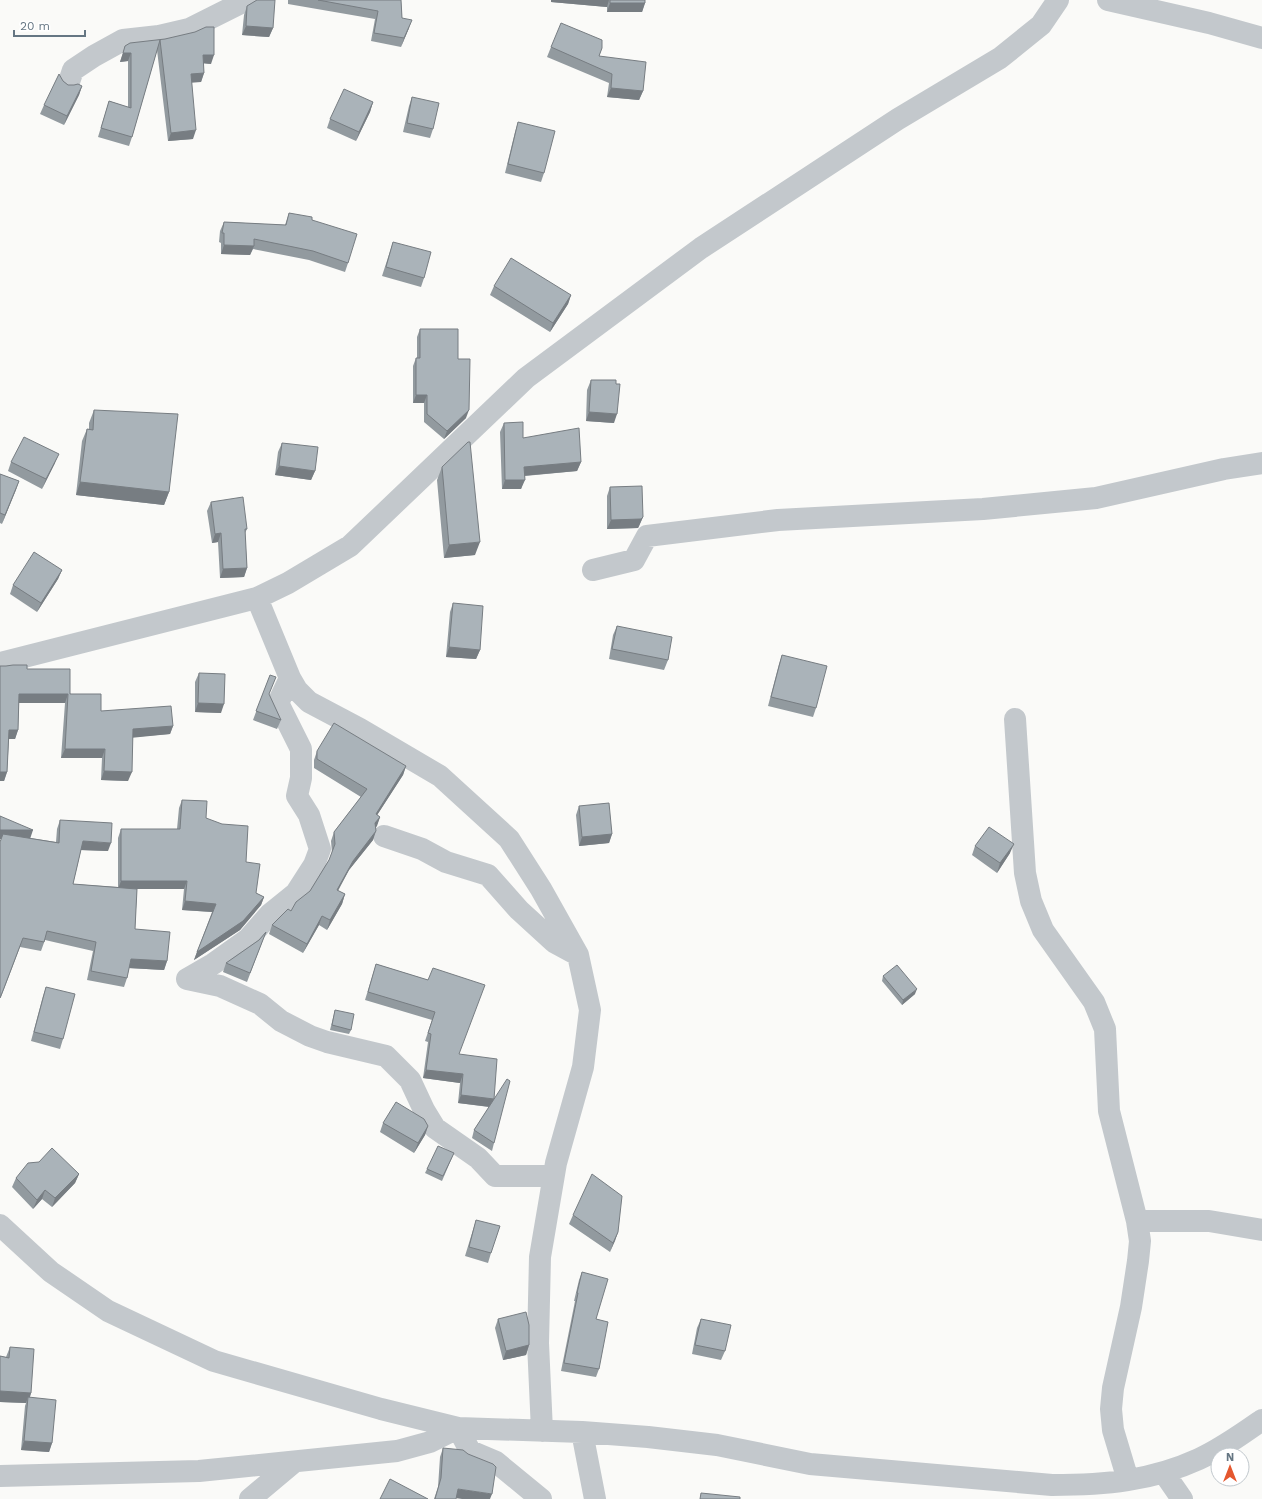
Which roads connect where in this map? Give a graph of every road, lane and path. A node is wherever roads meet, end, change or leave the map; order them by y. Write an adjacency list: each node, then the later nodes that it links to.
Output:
1 (247, 0): 5 (street)
2 (1058, 0): 8 (street)
3 (1108, 0): 4 (street)
4 (1262, 38)
5 (69, 82)
6 (1262, 463): 7 (street)
7 (593, 570)
8 (257, 598): 9 (street); 10 (street)
9 (0, 663)
10 (290, 678): 13 (street); 14 (street)
11 (1015, 719): 15 (street)
12 (384, 836): 13 (street)
13 (578, 955): 14 (street)
14 (553, 1176): 20 (street)
15 (1137, 1220): 17 (street); 25 (street)
16 (0, 1225): 19 (street)
17 (1262, 1230)
18 (1262, 1420): 23 (street)
19 (458, 1428): 20 (street); 22 (street); 28 (street)
20 (542, 1431): 21 (street)
21 (582, 1432): 26 (street); 29 (street)
22 (294, 1462): 24 (street); 27 (street)
23 (1164, 1473): 25 (street); 30 (street)
24 (0, 1476)
25 (1128, 1480): 26 (street)
26 (1098, 1492)
27 (250, 1499)
28 (541, 1499)
29 (595, 1499)
30 (1182, 1499)

